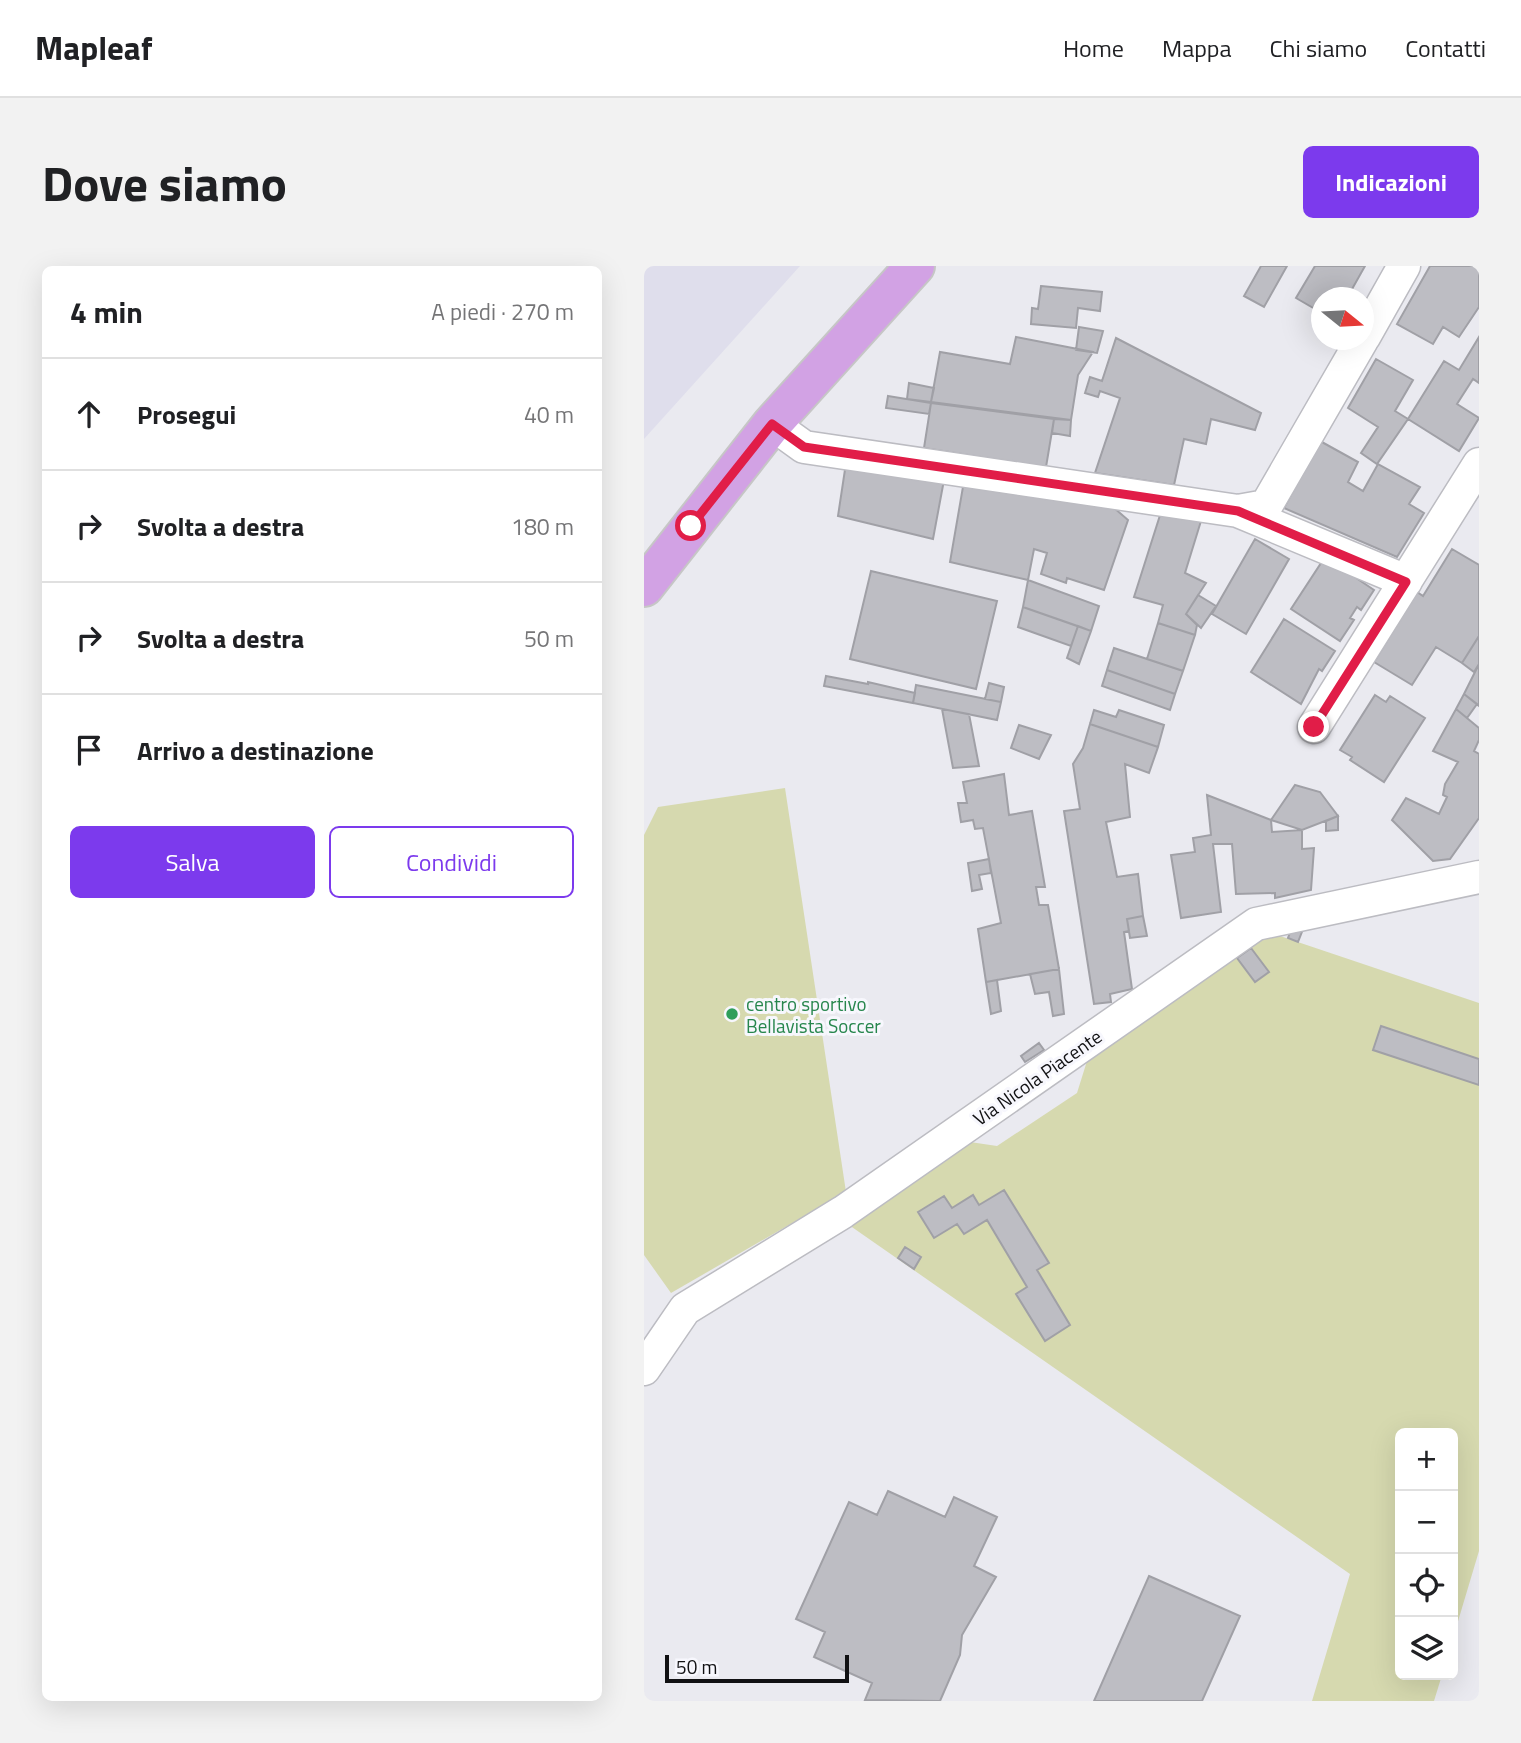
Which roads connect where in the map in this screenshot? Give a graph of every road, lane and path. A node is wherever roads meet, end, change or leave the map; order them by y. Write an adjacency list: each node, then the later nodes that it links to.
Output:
1 (915, 266): 5 (main road)
2 (1404, 266): 3 (street)
3 (1374, 319)
4 (1356, 350): 7 (street)
5 (772, 424): 7 (street); 9 (main road)
6 (1479, 464): 8 (street)
7 (1238, 511): 8 (street)
8 (1406, 582): 10 (street)
9 (644, 587)
10 (1314, 727)
11 (1473, 871): 12 (street, Via Nicola Piacente)
12 (644, 1368)

